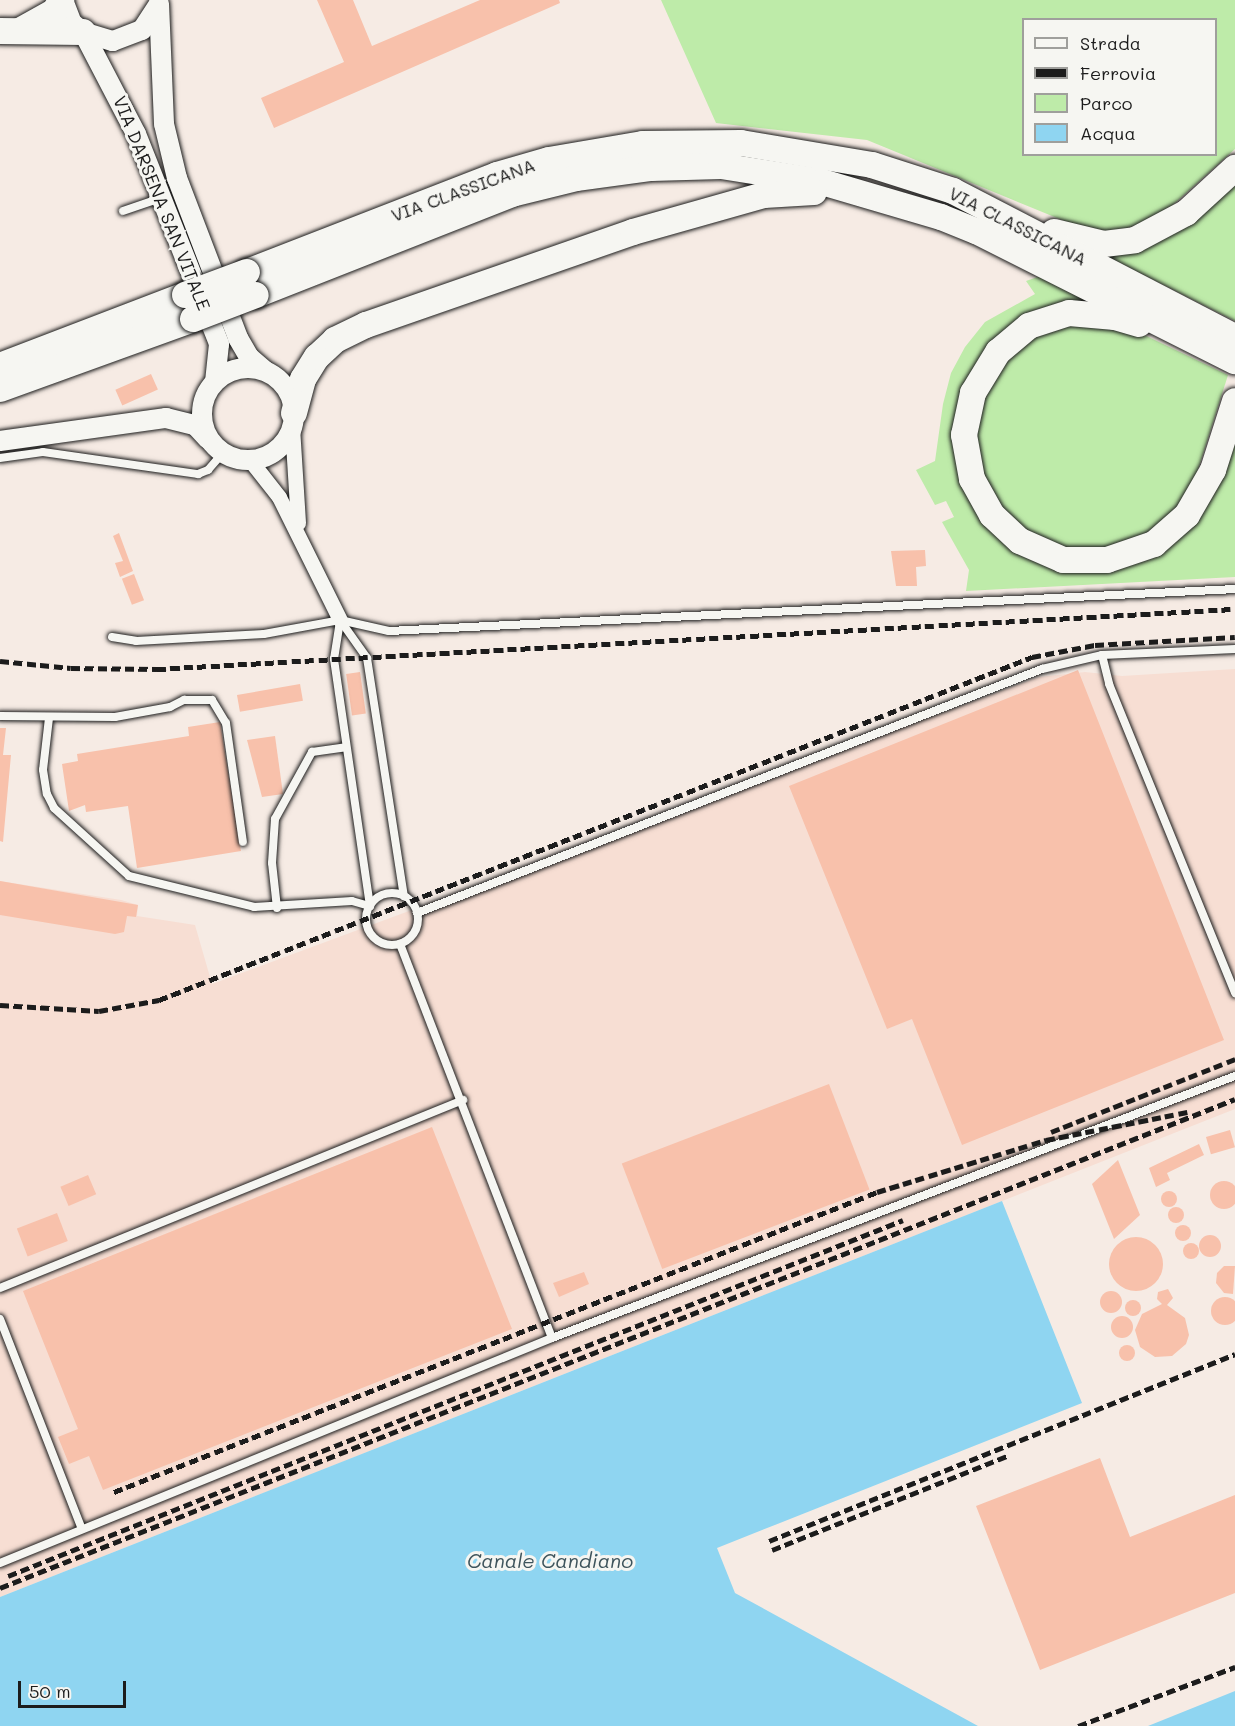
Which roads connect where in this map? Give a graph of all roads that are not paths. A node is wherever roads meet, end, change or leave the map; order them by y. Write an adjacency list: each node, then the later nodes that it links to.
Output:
1 (62, 0): 3 (highway); 4 (street, VIA DARSENA SAN VITALE)
2 (159, 1): 4 (street); 18 (street, VIA DARSENA SAN VITALE)
3 (11, 31): 4 (highway)
4 (83, 32): 7 (street, VIA DARSENA SAN VITALE)
5 (1235, 168): 6 (highway)
6 (953, 191): 10 (highway, VIA CLASSICANA); 13 (highway, VIA CLASSICANA)
7 (161, 198): 8 (lane); 19 (street, VIA DARSENA SAN VITALE)
8 (123, 211)
9 (941, 217): 10 (highway, VIA CLASSICANA); 14 (highway, VIA CLASSICANA); 22 (highway)
10 (252, 284): 11 (highway, VIA CLASSICANA, bridge)
11 (189, 307): 12 (highway, VIA CLASSICANA); 20 (highway, VIA CLASSICANA)
12 (92, 331): 15 (highway); 17 (highway, VIA CLASSICANA)
13 (1235, 337)
14 (1202, 345): 16 (highway, VIA CLASSICANA); 21 (highway)
15 (0, 353)
16 (1235, 361)
17 (0, 366)
18 (264, 370): 19 (street); 22 (street, VIA DARSENA SAN VITALE)
19 (215, 380): 24 (street, VIA DARSENA SAN VITALE)
20 (0, 389)
21 (1235, 400)
22 (293, 420): 26 (street); 27 (street, VIA DARSENA SAN VITALE)
23 (0, 441): 24 (street)
24 (217, 448): 25 (lane); 26 (street)
25 (0, 458)
26 (250, 460): 27 (street, VIA DARSENA SAN VITALE)
27 (300, 535): 29 (street, VIA DARSENA SAN VITALE)
28 (1235, 589): 29 (lane)
29 (340, 620): 30 (lane); 35 (lane); 37 (lane)
30 (112, 637)
31 (1235, 649): 32 (lane)
32 (1102, 655): 40 (lane); 42 (lane)
33 (0, 717): 34 (lane)
34 (49, 718): 36 (lane); 39 (lane)
35 (346, 747): 38 (lane); 39 (lane)
36 (243, 842)
37 (404, 896): 38 (lane); 40 (lane)
38 (370, 906): 39 (lane); 41 (lane)
39 (277, 908)
40 (417, 912): 41 (lane)
41 (400, 944): 44 (lane)
42 (1235, 993)
43 (1235, 1076): 47 (lane)
44 (463, 1100): 45 (lane); 47 (lane)
45 (0, 1288)
46 (0, 1319): 48 (lane)
47 (552, 1338): 48 (lane)
48 (82, 1529): 49 (lane)
49 (0, 1563)

